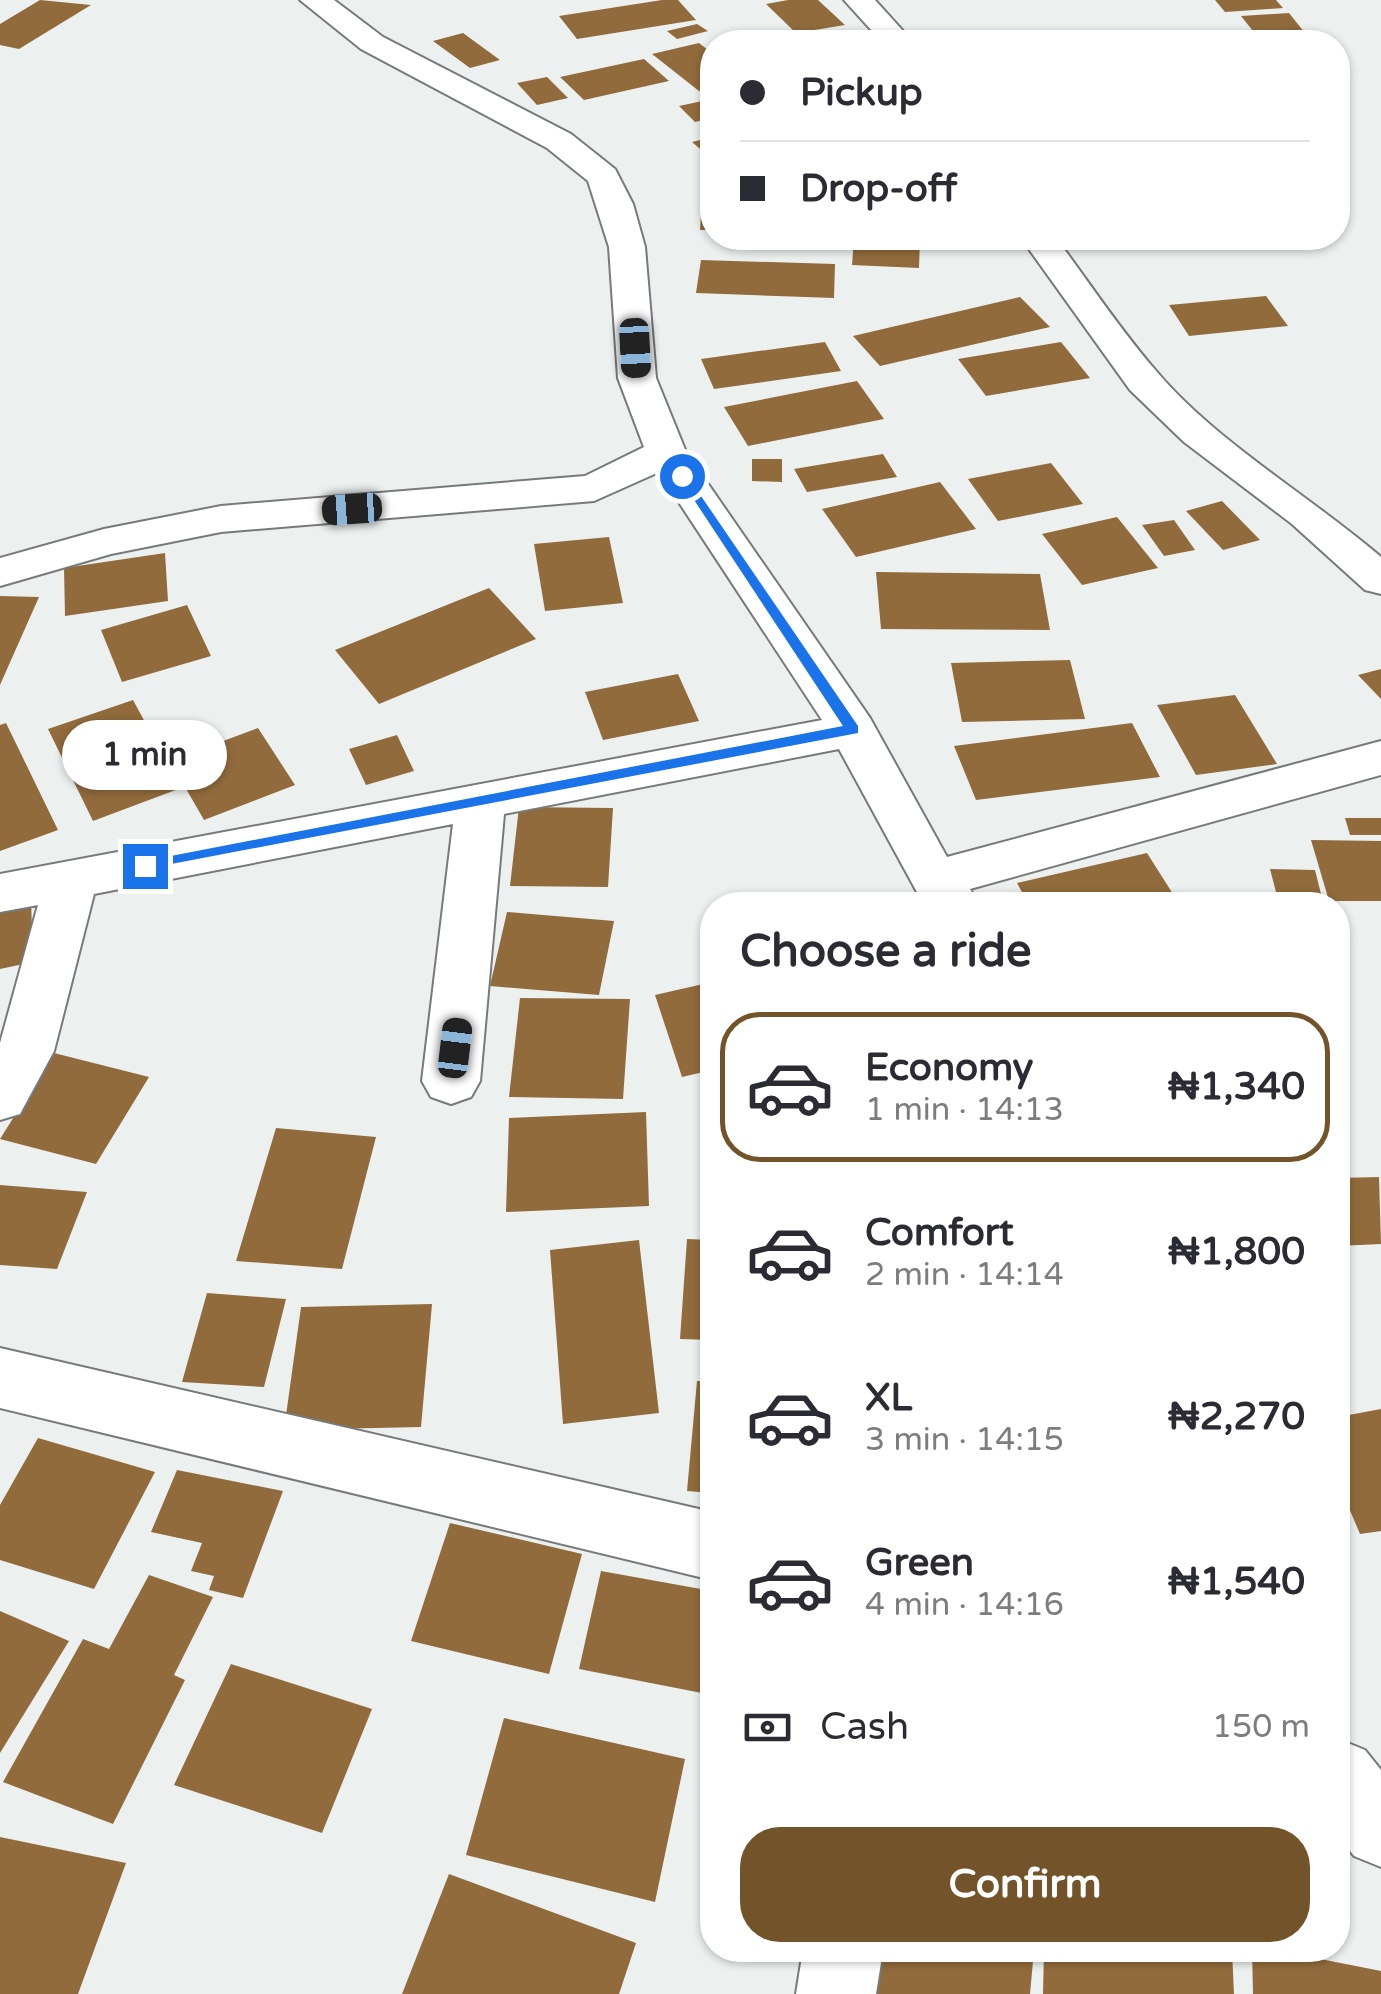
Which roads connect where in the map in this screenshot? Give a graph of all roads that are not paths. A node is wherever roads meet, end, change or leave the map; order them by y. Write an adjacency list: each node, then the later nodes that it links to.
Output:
1 (315, 0): 5 (street)
2 (860, 0): 3 (street)
3 (887, 30)
4 (1047, 250): 7 (street)
5 (666, 452): 6 (street); 8 (street)
6 (0, 572)
7 (1381, 580)
8 (853, 730): 10 (street); 13 (street)
9 (1381, 758): 13 (street)
10 (480, 802): 11 (street); 14 (street)
11 (71, 880): 12 (street); 15 (street)
12 (0, 892)
13 (943, 892)
14 (451, 1081)
15 (0, 1097)
16 (0, 1378): 17 (street)
17 (700, 1543)
18 (1350, 1792): 19 (street)
19 (1381, 1829)
20 (841, 1962): 21 (street)
21 (836, 1994)

